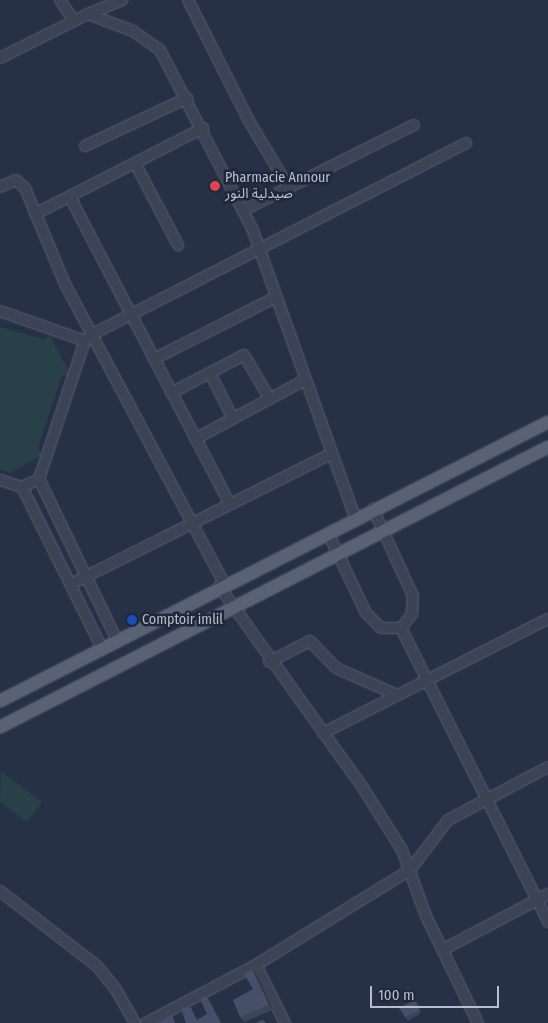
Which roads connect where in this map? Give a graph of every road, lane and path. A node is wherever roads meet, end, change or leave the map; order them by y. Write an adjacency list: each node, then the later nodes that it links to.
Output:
1 (60, 0): 5 (street)
2 (122, 0): 4 (street)
3 (188, 0): 14 (street)
4 (88, 14): 5 (street); 7 (street)
5 (74, 21): 6 (street)
6 (0, 58)
7 (187, 98): 9 (street); 11 (street)
8 (414, 125): 14 (street)
9 (203, 128): 12 (street); 16 (street)
10 (466, 143): 19 (street)
11 (85, 146)
12 (135, 164): 15 (street); 18 (street)
13 (0, 187): 17 (street)
14 (289, 188): 16 (street)
15 (70, 197): 17 (street); 22 (street)
16 (244, 210): 19 (street)
17 (34, 214): 23 (street)
18 (178, 245)
19 (259, 249): 20 (street); 22 (street)
20 (276, 297): 24 (street); 26 (street)
21 (0, 311): 23 (street)
22 (132, 315): 23 (street); 24 (street)
23 (89, 338): 34 (street); 40 (street)
24 (154, 359): 27 (street)
25 (210, 373): 27 (street); 28 (street); 29 (street)
26 (305, 380): 28 (street); 33 (street)
27 (171, 393): 31 (street)
28 (270, 399): 29 (street)
29 (233, 419): 31 (street)
30 (548, 422): 38 (main road)
31 (195, 440): 37 (street)
32 (548, 447): 41 (main road)
33 (331, 454): 37 (street); 39 (street)
34 (39, 478): 36 (street); 44 (street)
35 (0, 480): 36 (street)
36 (22, 487): 45 (street)
37 (230, 504): 40 (street)
38 (373, 509): 39 (main road); 41 (street)
39 (355, 518): 42 (main road)
40 (190, 524): 44 (street); 46 (street)
41 (382, 531): 43 (main road); 49 (street)
42 (328, 532): 43 (street); 46 (main road)
43 (337, 555): 47 (main road); 49 (street)
44 (87, 577): 45 (street); 50 (street)
45 (71, 584): 51 (street)
46 (221, 585): 47 (street); 50 (main road)
47 (231, 607): 52 (street); 56 (main road)
48 (548, 619): 53 (street)
49 (401, 628): 53 (street)
50 (117, 640): 51 (main road)
51 (102, 648): 55 (main road)
52 (269, 662): 54 (street); 58 (street)
53 (426, 679): 54 (street); 60 (street)
54 (397, 695): 58 (street)
55 (4, 699): 56 (main road)
56 (19, 717): 57 (main road)
57 (0, 727)
58 (323, 733): 61 (street)
59 (548, 767): 60 (street)
60 (486, 798): 61 (street); 64 (street)
61 (410, 870): 66 (street); 67 (street)
62 (0, 891): 68 (street)
63 (548, 894): 64 (street)
64 (537, 900): 65 (street); 66 (street)
65 (548, 922)
66 (442, 950): 71 (street)
67 (256, 965): 69 (street); 70 (street)
68 (134, 1023)
69 (146, 1023)
70 (285, 1023)
71 (478, 1023)

